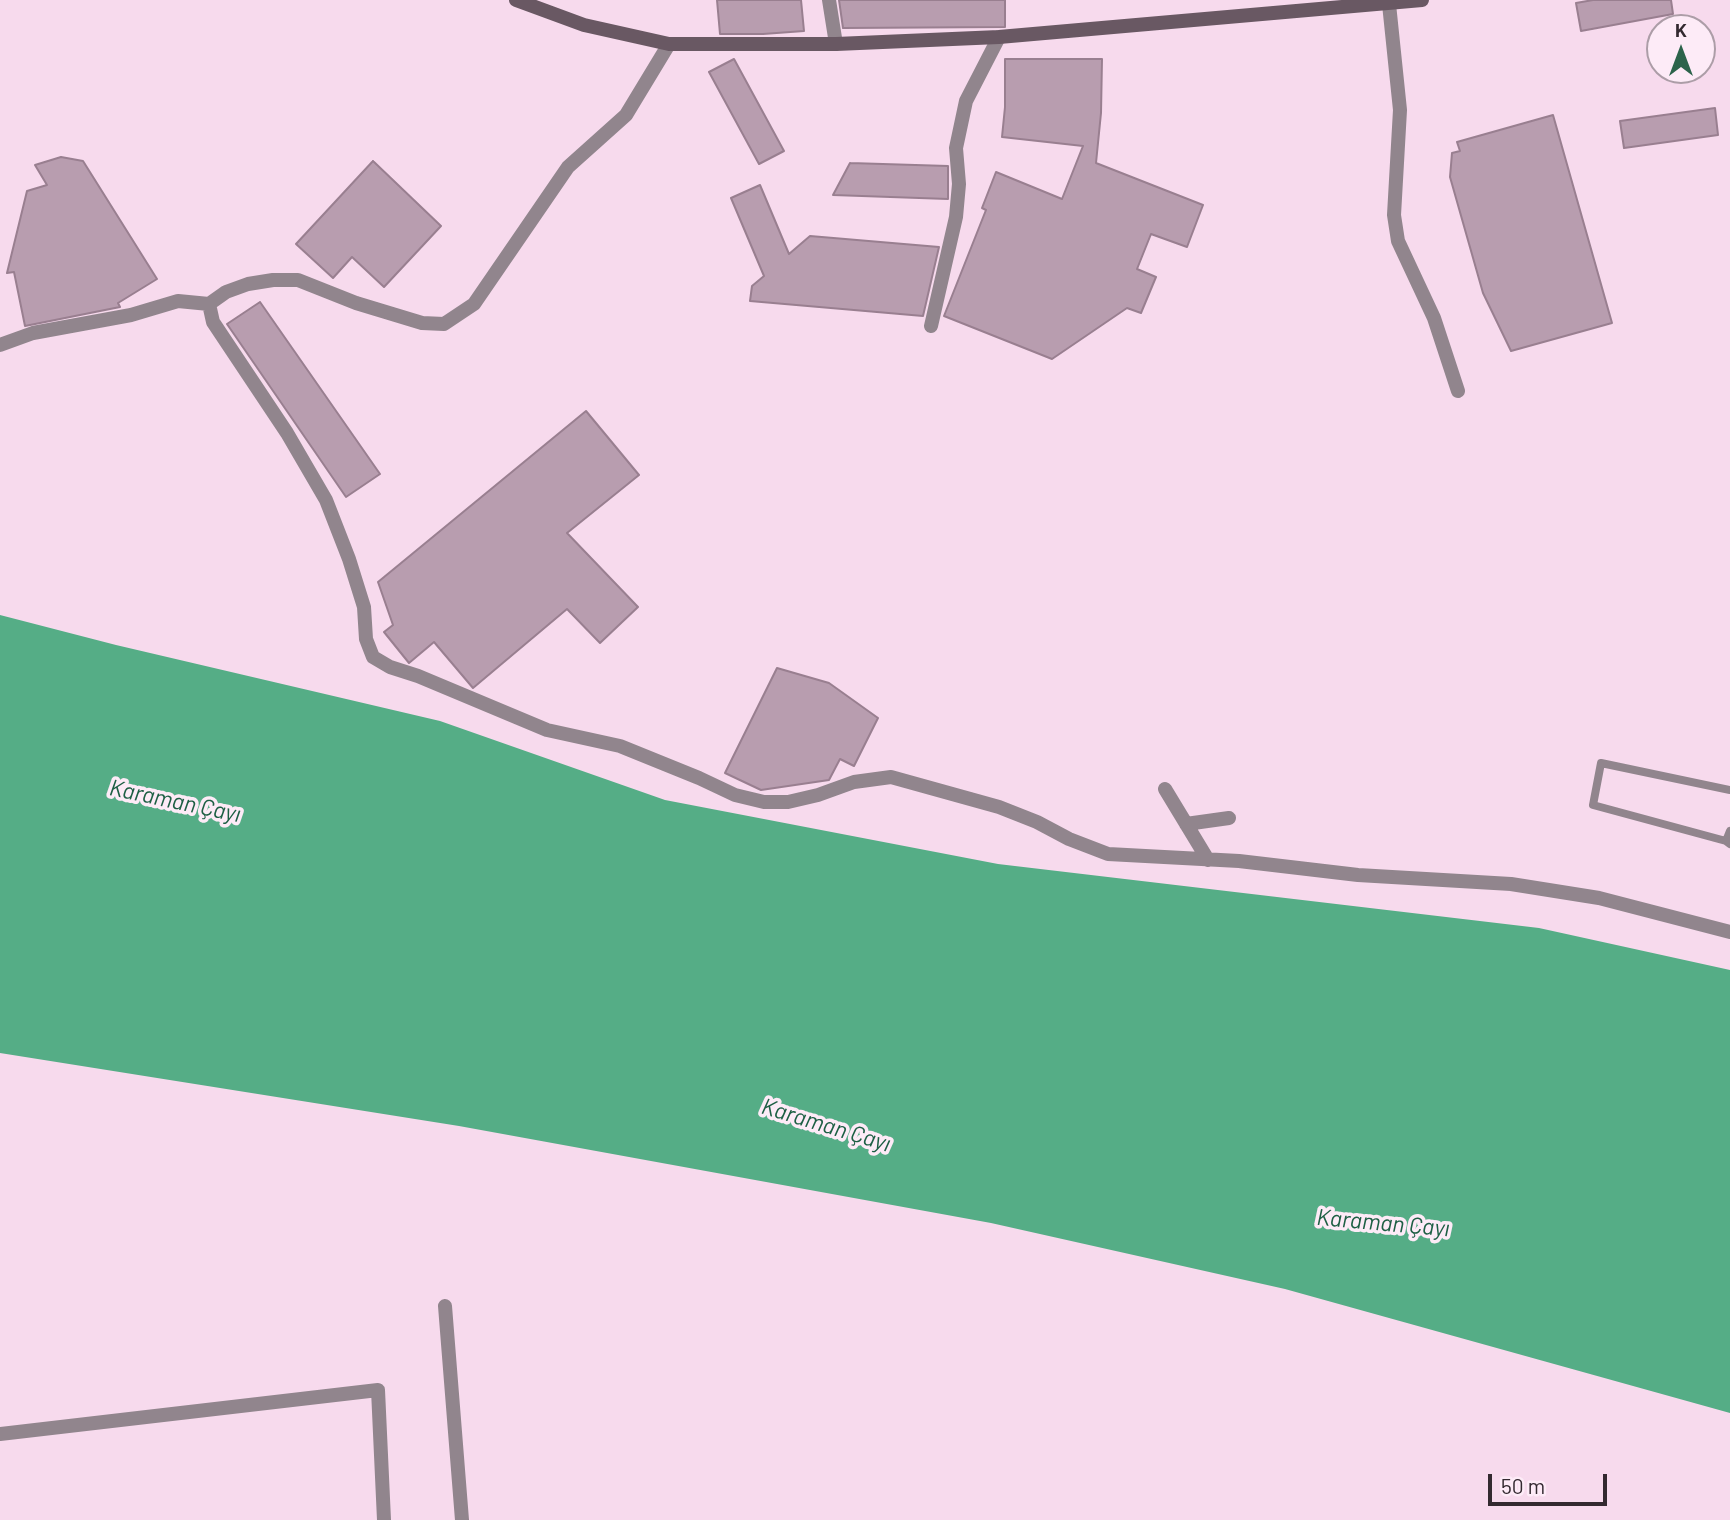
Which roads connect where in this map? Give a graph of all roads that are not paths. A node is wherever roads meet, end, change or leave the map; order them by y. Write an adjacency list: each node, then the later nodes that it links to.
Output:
1 (516, 0): 6 (street)
2 (829, 0): 7 (street)
3 (1422, 0): 4 (street)
4 (1389, 4): 5 (street); 11 (street)
5 (999, 37): 7 (street); 9 (street)
6 (669, 44): 7 (street); 8 (street)
7 (836, 44)
8 (209, 304): 10 (street); 18 (street)
9 (931, 327)
10 (0, 345)
11 (1458, 391)
12 (1165, 789): 15 (street)
13 (1730, 790): 17 (lane)
14 (1229, 818): 15 (street)
15 (1186, 824): 18 (street)
16 (1730, 831): 17 (lane)
17 (1728, 843)
18 (1208, 860): 19 (street)
19 (1730, 932)
20 (445, 1306): 23 (street)
21 (0, 1434): 22 (street)
22 (384, 1520)
23 (463, 1520)

